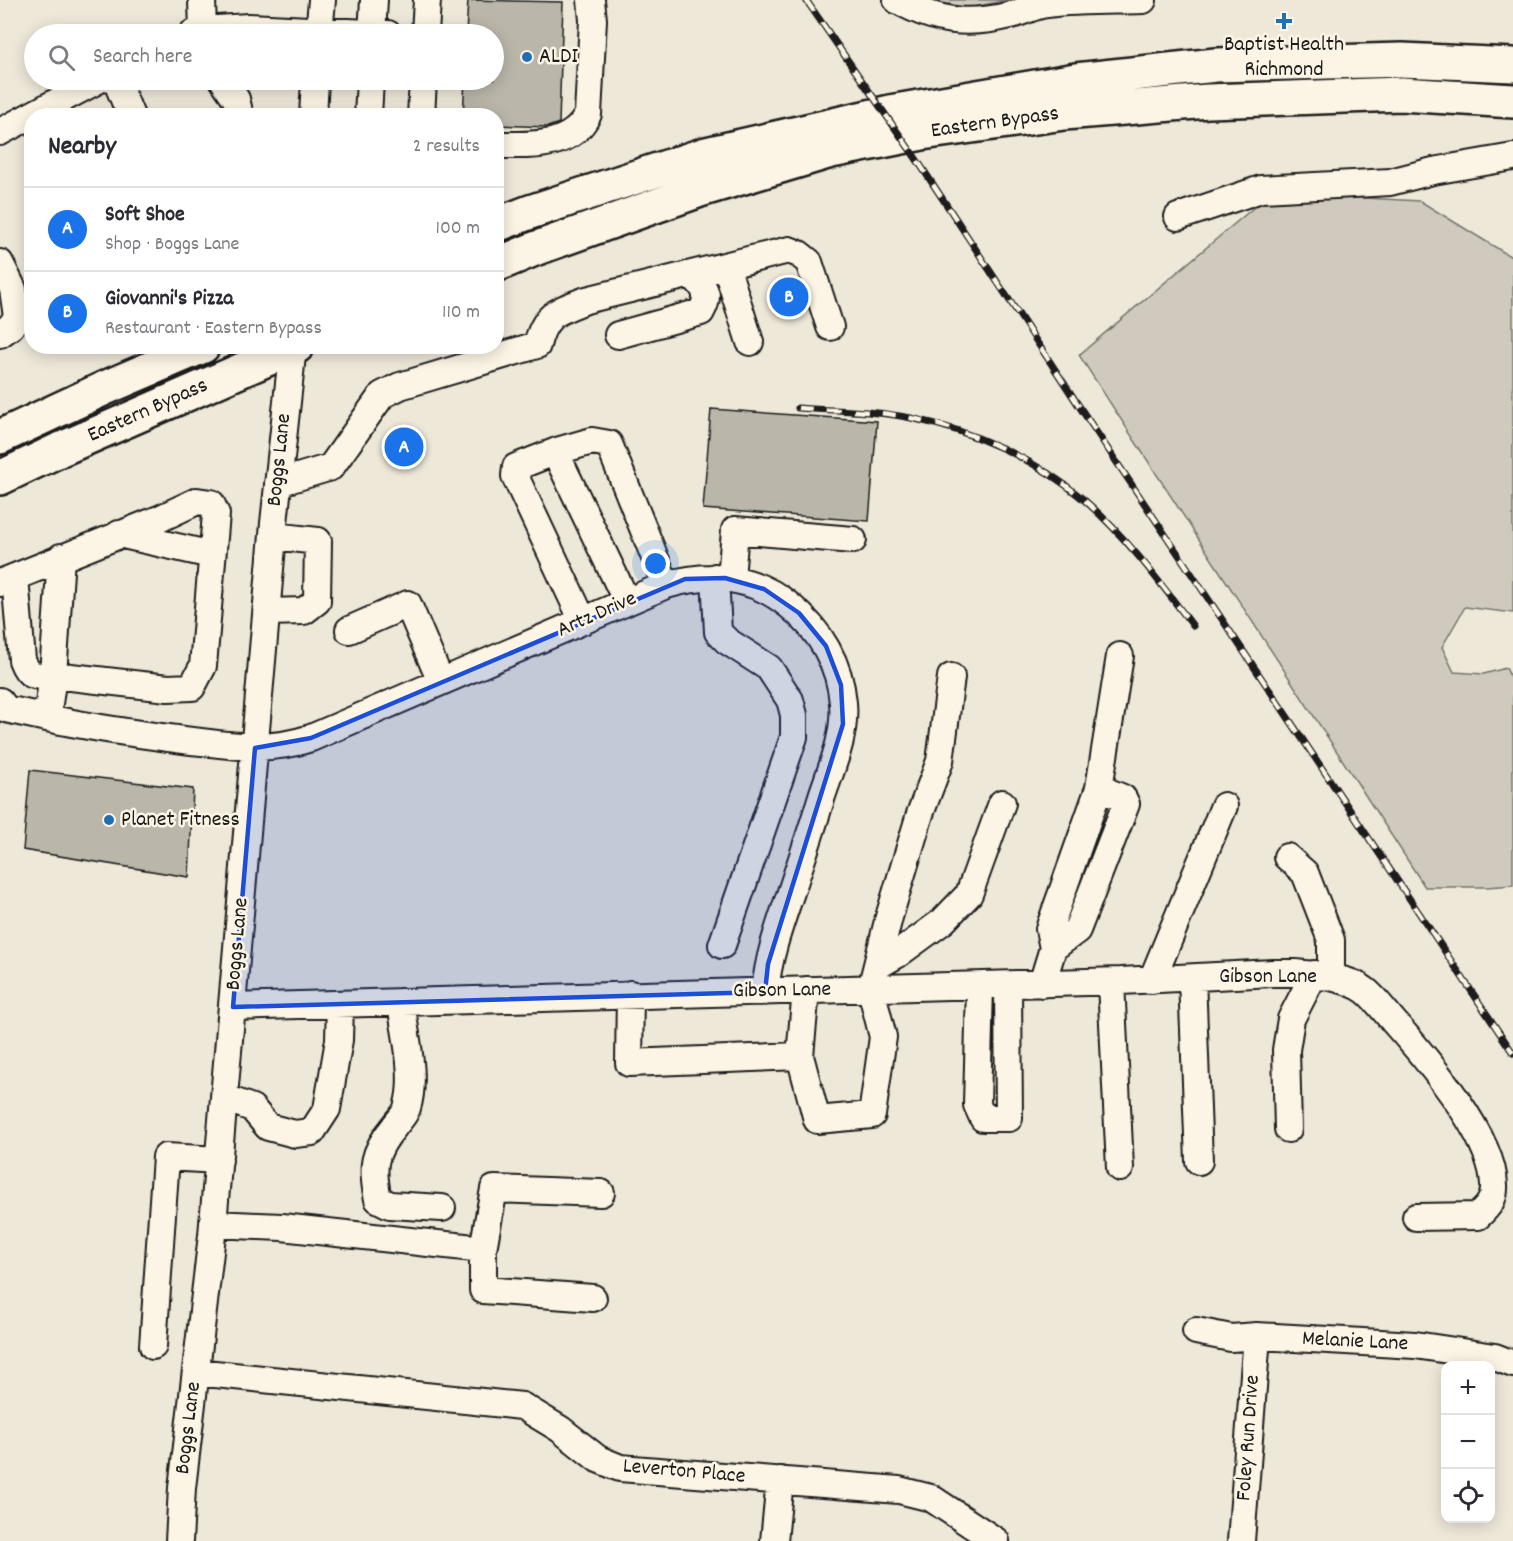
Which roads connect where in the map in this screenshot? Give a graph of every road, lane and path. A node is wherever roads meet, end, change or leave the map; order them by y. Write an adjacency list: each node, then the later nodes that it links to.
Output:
1 (202, 0): 9 (street)
2 (322, 0): 10 (street)
3 (374, 0): 11 (street)
4 (427, 0): 12 (street)
5 (591, 0): 29 (street)
6 (897, 0): 8 (street)
7 (1143, 0): 8 (street)
8 (1045, 2)
9 (200, 24)
10 (320, 24)
11 (373, 24)
12 (426, 24)
13 (1513, 64): 32 (main road, Eastern Bypass)
14 (79, 90): 21 (street)
15 (120, 90): 22 (street)
16 (230, 90): 23 (street)
17 (314, 90): 24 (street)
18 (369, 90): 25 (street)
19 (422, 90): 26 (street)
20 (1513, 101): 33 (main road, Eastern Bypass)
21 (45, 108)
22 (128, 108)
23 (238, 108)
24 (313, 108)
25 (368, 108)
26 (421, 108)
27 (24, 119): 28 (street)
28 (0, 132)
29 (504, 145)
30 (1513, 157): 31 (street)
31 (1178, 217)
32 (504, 222)
33 (504, 262)
34 (0, 263): 38 (street)
35 (726, 266): 36 (street); 37 (street); 40 (street)
36 (693, 275): 39 (street); 47 (street)
37 (830, 327)
38 (0, 334)
39 (618, 335)
40 (750, 342)
41 (184, 354): 44 (main road, Eastern Bypass)
42 (278, 354): 46 (main road, Eastern Bypass)
43 (293, 354): 47 (street, Boggs Lane)
44 (0, 437)
45 (557, 451): 55 (street); 56 (street); 58 (street)
46 (0, 478)
47 (278, 483): 49 (street, Boggs Lane)
48 (119, 534): 51 (street); 51 (street); 52 (street)
49 (273, 536): 57 (street, Boggs Lane); 57 (street)
50 (852, 540): 53 (street)
51 (212, 555): 61 (street)
52 (61, 557): 54 (street); 61 (street)
53 (723, 578): 55 (street, Artz Drive); 70 (street); 80 (street, Artz Drive)
54 (7, 580): 61 (street)
55 (666, 585): 56 (street, Artz Drive)
56 (627, 602): 58 (street, Artz Drive)
57 (267, 612): 66 (street, Boggs Lane)
58 (583, 621): 63 (street, Artz Drive)
59 (349, 630): 63 (street)
60 (1120, 656): 76 (street)
61 (53, 675): 65 (street)
62 (951, 677): 72 (street)
63 (441, 682): 66 (street, Artz Drive)
64 (0, 701): 65 (street, Artz Drive)
65 (47, 718): 66 (street, Artz Drive)
66 (255, 748): 84 (street, Boggs Lane)
67 (1002, 803): 72 (street)
68 (1224, 806): 74 (street)
69 (1287, 857): 71 (street)
70 (722, 945)
71 (1323, 976): 73 (street, Gibson Lane); 87 (street); 93 (street, Gibson Lane)
72 (874, 977): 78 (street, Gibson Lane); 79 (street, Gibson Lane); 85 (street)
73 (1192, 978): 74 (street, Gibson Lane); 89 (street)
74 (1152, 980): 75 (street, Gibson Lane)
75 (1111, 982): 76 (street, Gibson Lane); 90 (street)
76 (1042, 984): 77 (street, Gibson Lane)
77 (1008, 985): 78 (street, Gibson Lane); 78 (street)
78 (980, 986)
79 (806, 990): 80 (street, Gibson Lane); 85 (street)
80 (765, 992): 81 (street, Gibson Lane)
81 (630, 994): 82 (street, Gibson Lane); 85 (street)
82 (400, 1002): 83 (street, Gibson Lane); 92 (street)
83 (340, 1004): 84 (street, Gibson Lane); 86 (street)
84 (233, 1007): 86 (street, Boggs Lane)
85 (800, 1056)
86 (225, 1098): 88 (street, Boggs Lane)
87 (1288, 1129)
88 (219, 1160): 94 (street, Boggs Lane); 99 (street)
89 (1199, 1161)
90 (1120, 1168)
91 (601, 1193): 95 (street)
92 (442, 1208)
93 (1416, 1217)
94 (213, 1224): 95 (street); 101 (street, Boggs Lane)
95 (483, 1249): 96 (street)
96 (594, 1298)
97 (1196, 1331): 98 (street, Melanie Lane)
98 (1257, 1336): 100 (street, Melanie Lane); 106 (street, Foley Run Drive)
99 (153, 1346)
100 (1513, 1364)
101 (196, 1372): 102 (street, Leverton Place); 103 (street, Boggs Lane)
102 (780, 1480): 104 (street); 105 (street, Leverton Place)
103 (179, 1541)
104 (774, 1541)
105 (996, 1541)
106 (1241, 1541)

